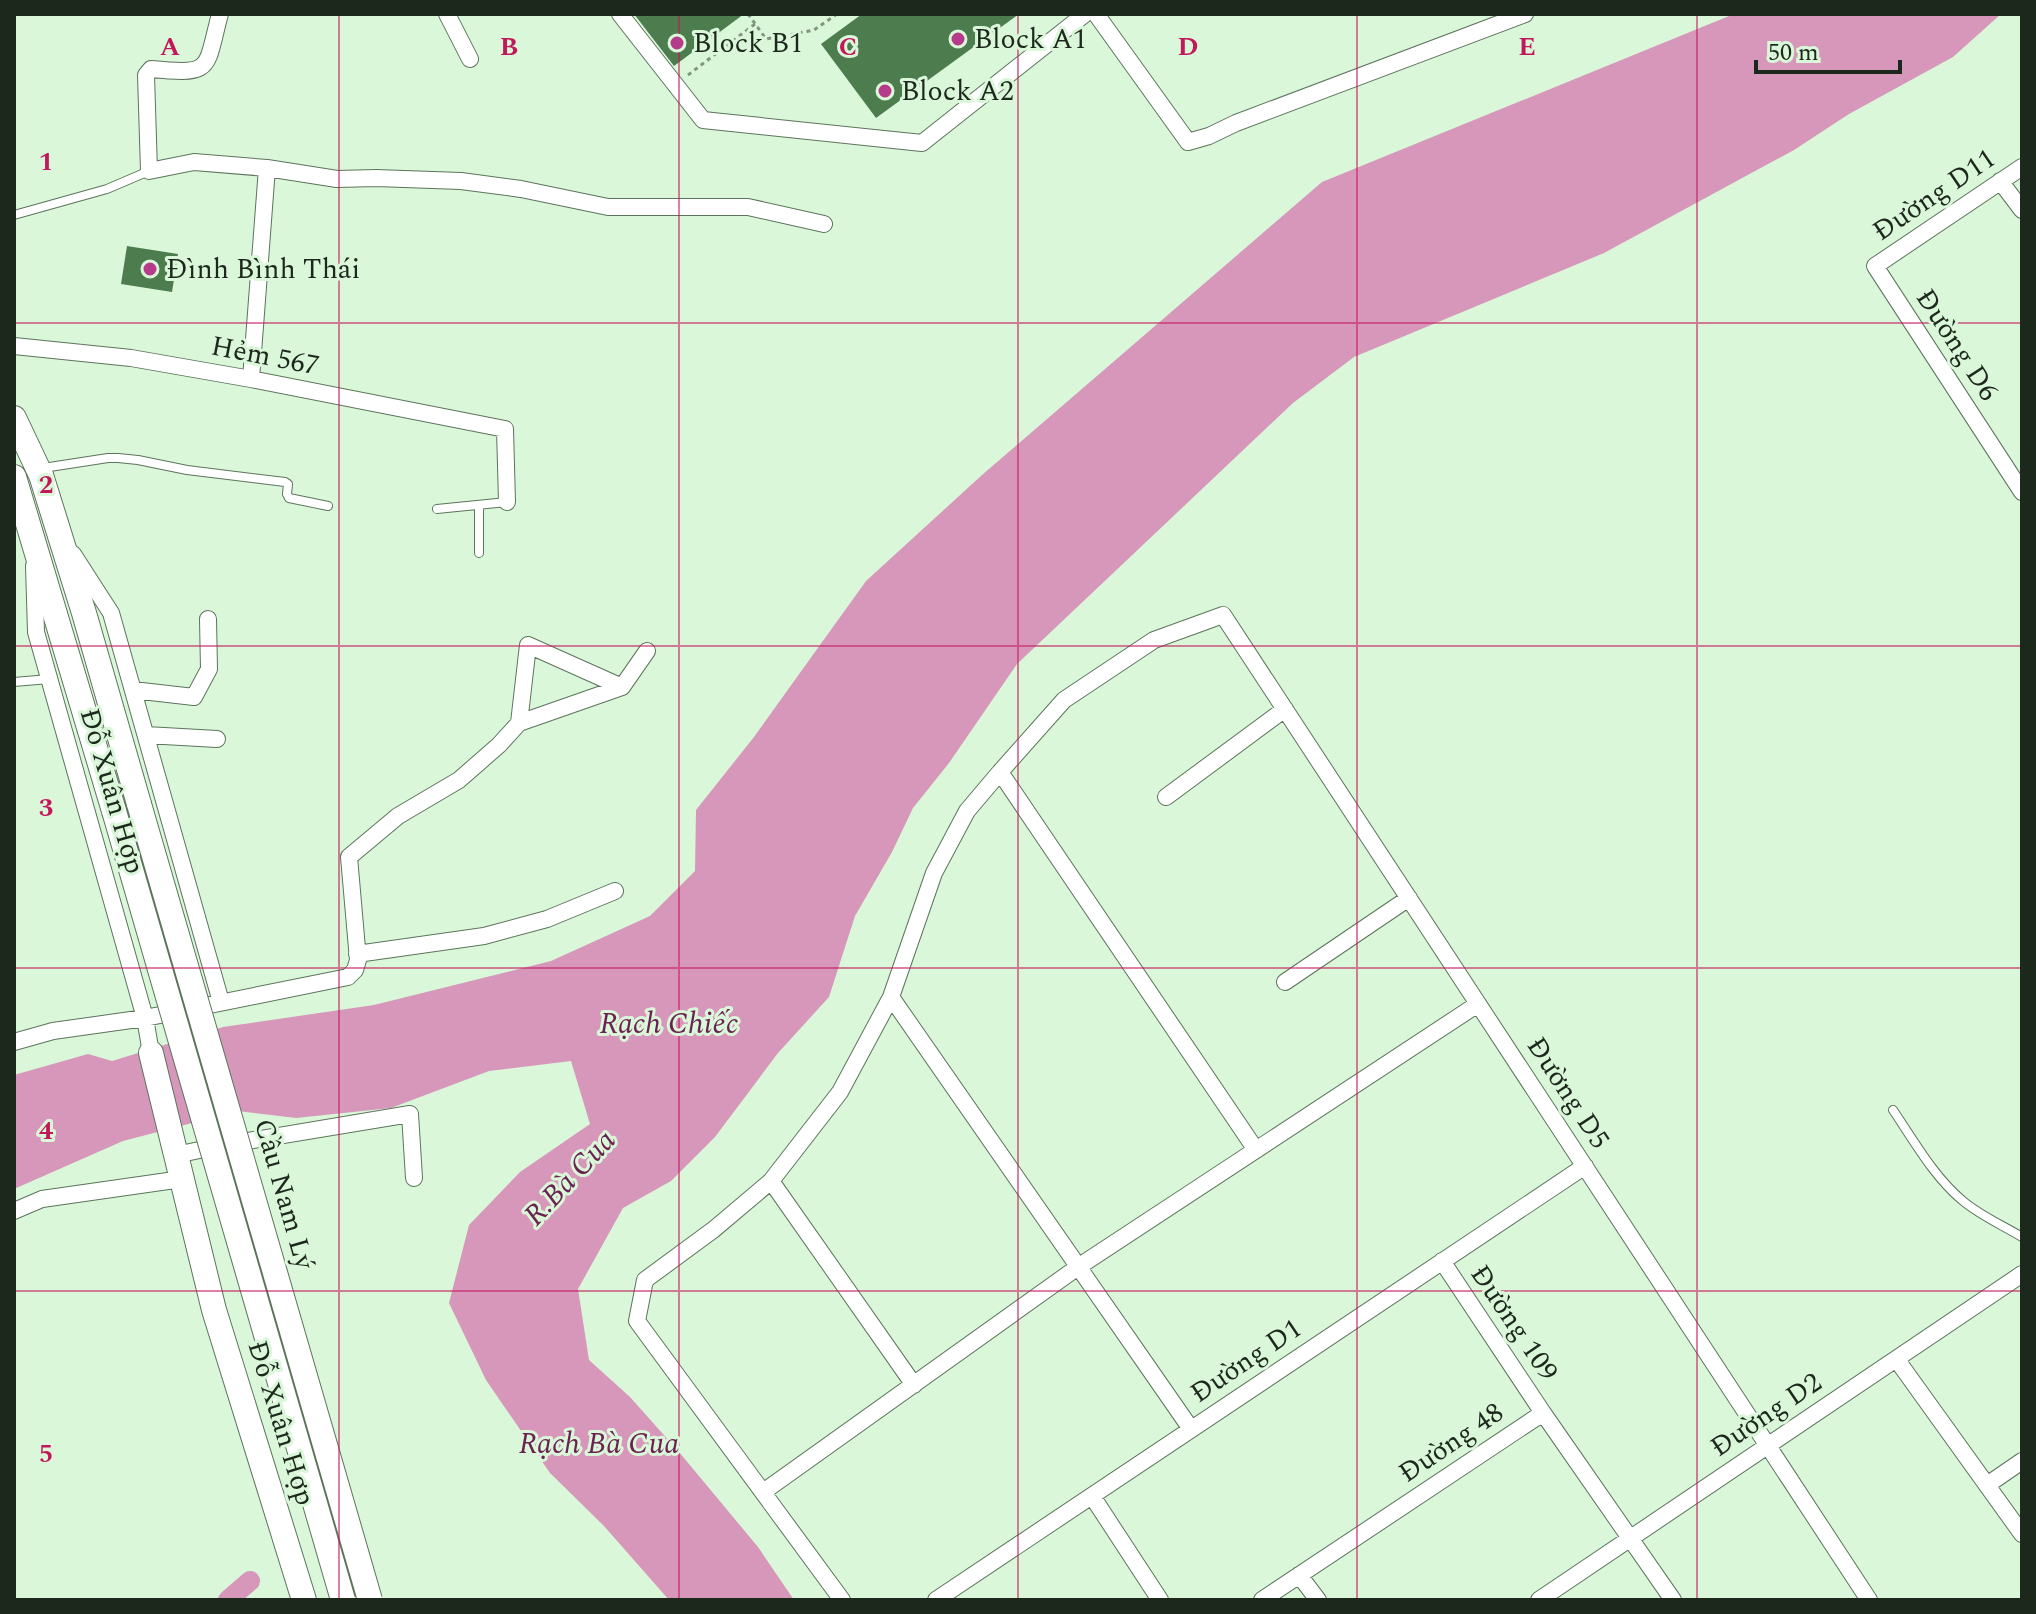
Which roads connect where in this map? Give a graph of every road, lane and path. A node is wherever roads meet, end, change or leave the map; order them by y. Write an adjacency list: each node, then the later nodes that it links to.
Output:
1 (220, 14): 14 (street)
2 (447, 14): 10 (street)
3 (620, 14): 11 (street)
4 (748, 14): 9 (path)
5 (837, 14): 9 (path)
6 (1085, 14): 11 (street)
7 (1096, 14): 8 (street)
8 (1525, 14)
9 (755, 24): 11 (path)
10 (470, 59)
11 (675, 84)
12 (2022, 167): 15 (street, Đường D11)
13 (267, 168): 14 (street); 18 (street); 21 (street)
14 (149, 171): 17 (lane)
15 (2000, 181): 16 (street); 19 (street, Đường D11)
16 (2022, 210)
17 (14, 215)
18 (824, 224)
19 (1875, 266): 25 (street, Đường D6)
20 (14, 346): 21 (street, Hẻm 567)
21 (251, 379): 26 (street, Hẻm 567)
22 (14, 418): 23 (main road, Đỗ Xuân Hợp)
23 (38, 469): 27 (lane); 30 (main road, Đỗ Xuân Hợp)
24 (14, 477): 31 (main road, Đỗ Xuân Hợp)
25 (2022, 492)
26 (507, 502): 28 (lane)
27 (328, 506)
28 (479, 506): 29 (lane); 32 (lane)
29 (437, 509)
30 (60, 534): 38 (street, Đỗ Xuân Hợp); 45 (main road, Đỗ Xuân Hợp)
31 (33, 543): 35 (street, Đỗ Xuân Hợp); 46 (main road, Đỗ Xuân Hợp)
32 (479, 553)
33 (208, 619): 38 (street)
34 (647, 651): 37 (street)
35 (49, 679): 36 (lane); 54 (street, Đỗ Xuân Hợp)
36 (14, 682)
37 (622, 687): 40 (street); 40 (street)
38 (133, 690): 41 (street, Đỗ Xuân Hợp)
39 (1285, 709): 43 (street, Đường D5); 44 (street); 48 (street, Đường D5)
40 (519, 723): 49 (street)
41 (146, 735): 42 (street); 52 (street, Đỗ Xuân Hợp)
42 (217, 739)
43 (1000, 772): 51 (street); 58 (street)
44 (1166, 797)
45 (139, 804): 83 (main road, Cầu Nam Lý, bridge)
46 (114, 811): 82 (main road, Cầu Nam Lý, bridge)
47 (615, 891): 49 (street)
48 (1409, 898): 50 (street); 53 (street, Đường D5)
49 (357, 954): 52 (street)
50 (1285, 982)
51 (891, 997): 63 (street); 67 (street)
52 (221, 1002): 54 (street)
53 (1478, 1004): 58 (street); 60 (street, Đường D5)
54 (145, 1018): 55 (street); 56 (street, Đỗ Xuân Hợp)
55 (14, 1042)
56 (151, 1053): 59 (main road, Đỗ Xuân Hợp)
57 (1893, 1110): 65 (lane)
58 (1256, 1150): 67 (street)
59 (176, 1155): 61 (street); 62 (main road, Đỗ Xuân Hợp)
60 (1585, 1166): 66 (street, Đường D1); 73 (street, Đường D5)
61 (414, 1178)
62 (182, 1179): 64 (street); 81 (main road, Đỗ Xuân Hợp)
63 (771, 1181): 70 (street); 76 (street)
64 (14, 1211)
65 (2022, 1237)
66 (1442, 1261): 71 (street, Đường 109); 72 (street, Đường D1)
67 (1078, 1267): 70 (street); 72 (street)
68 (2022, 1274): 69 (street, Đường D2)
69 (1897, 1360): 73 (street, Đường D2); 75 (street)
70 (914, 1385): 76 (street)
71 (1543, 1413): 79 (street, Đường 48); 80 (street, Đường 48)
72 (1191, 1429): 77 (street, Đường D1)
73 (1767, 1444): 79 (street, Đường D2); 91 (street, Đường D5)
74 (2022, 1461): 75 (street)
75 (1987, 1485): 78 (street)
76 (763, 1492): 84 (street)
77 (1092, 1496): 85 (street, Đường D1); 86 (street)
78 (2022, 1534)
79 (1631, 1537): 89 (street, Đường D2); 90 (street)
80 (1299, 1575): 87 (street, Đường 48); 88 (street)
81 (304, 1600)
82 (343, 1600)
83 (370, 1600)
84 (842, 1600)
85 (936, 1600)
86 (1160, 1600)
87 (1262, 1600)
88 (1318, 1600)
89 (1539, 1600)
90 (1673, 1600)
91 (1869, 1600)

